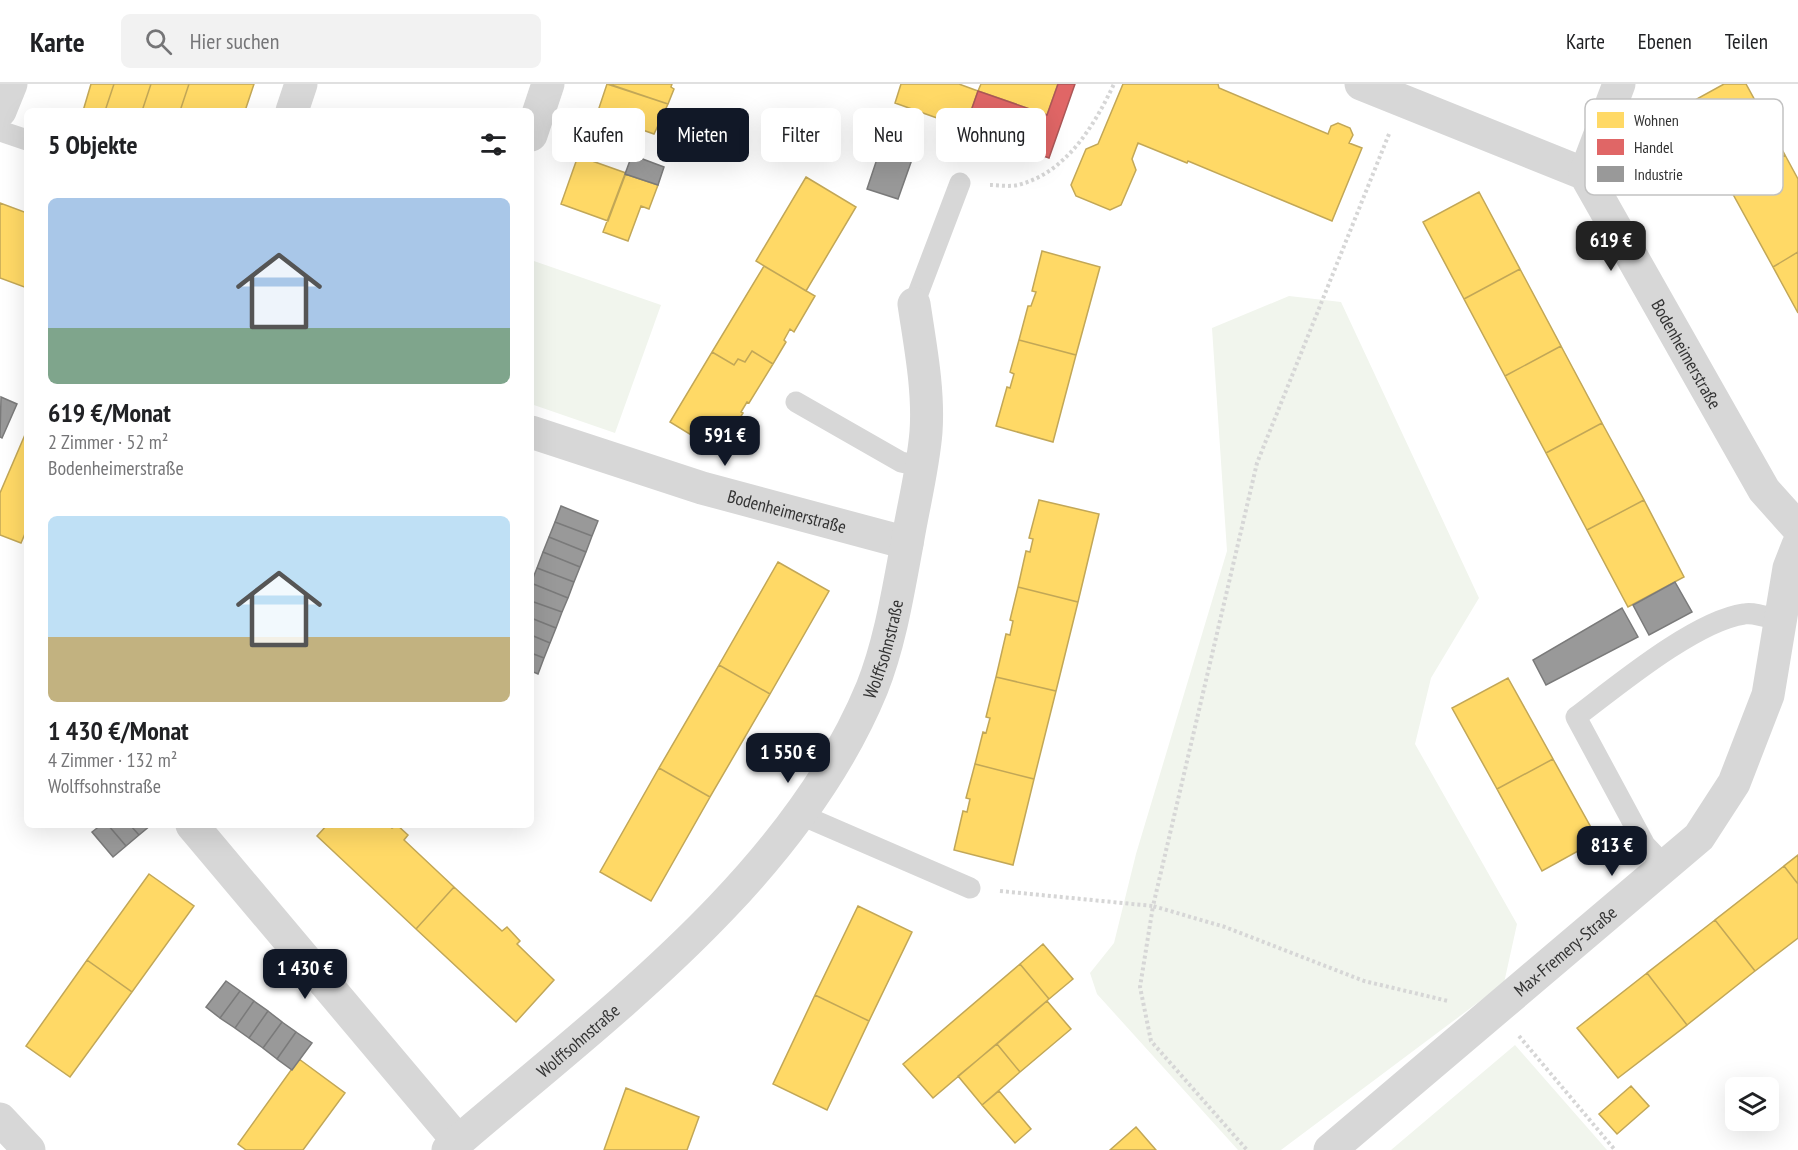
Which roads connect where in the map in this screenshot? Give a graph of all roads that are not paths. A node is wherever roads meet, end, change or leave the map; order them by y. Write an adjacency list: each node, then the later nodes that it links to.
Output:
1 (11, 84): 8 (street)
2 (301, 84): 7 (street)
3 (548, 84): 9 (street)
4 (1361, 84): 12 (street)
5 (1619, 84): 6 (street)
6 (1613, 99)
7 (293, 108)
8 (0, 111)
9 (534, 126)
10 (0, 130): 11 (lane)
11 (24, 139)
12 (1585, 174)
13 (960, 183): 15 (lane, Wolffsohnstraße)
14 (1597, 195): 19 (street, Bodenheimerstraße)
15 (914, 304): 18 (street, Wolffsohnstraße)
16 (796, 402): 18 (lane)
17 (534, 433): 20 (street, Bodenheimerstraße)
18 (920, 466): 20 (street, Wolffsohnstraße)
19 (1798, 528)
20 (907, 543): 23 (street, Wolffsohnstraße)
21 (1798, 545): 22 (street, Max-Fremery-Straße)
22 (1780, 621): 25 (street, Max-Fremery-Straße); 25 (lane)
23 (799, 814): 26 (lane); 28 (street, Wolffsohnstraße)
24 (194, 828): 28 (street, Wolffsohnstraße)
25 (1665, 866): 30 (street, Max-Fremery-Straße)
26 (970, 888)
27 (0, 1119): 29 (street)
28 (453, 1146)
29 (28, 1150)
30 (1330, 1150)

